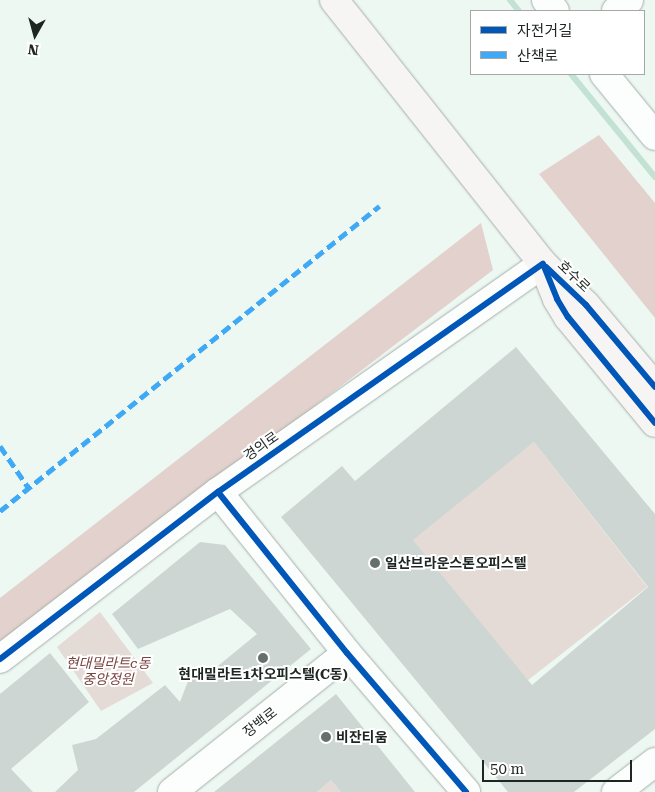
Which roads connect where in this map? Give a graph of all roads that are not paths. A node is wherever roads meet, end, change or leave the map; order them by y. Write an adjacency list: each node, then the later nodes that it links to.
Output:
1 (334, 0): 8 (main road, 호수로)
2 (546, 0): 4 (street)
3 (629, 0): 5 (street)
4 (554, 10)
5 (617, 10)
6 (605, 75): 7 (street)
7 (655, 136)
8 (543, 264): 9 (main road, 호수로); 10 (main road, 호수로); 11 (street, 경의로)
9 (655, 387)
10 (655, 423)
11 (218, 492): 12 (street); 13 (street, 경의로)
12 (347, 653): 15 (street, 장백로); 16 (street)
13 (0, 660)
14 (655, 762): 17 (street)
15 (172, 792)
16 (466, 792)
17 (616, 792)

